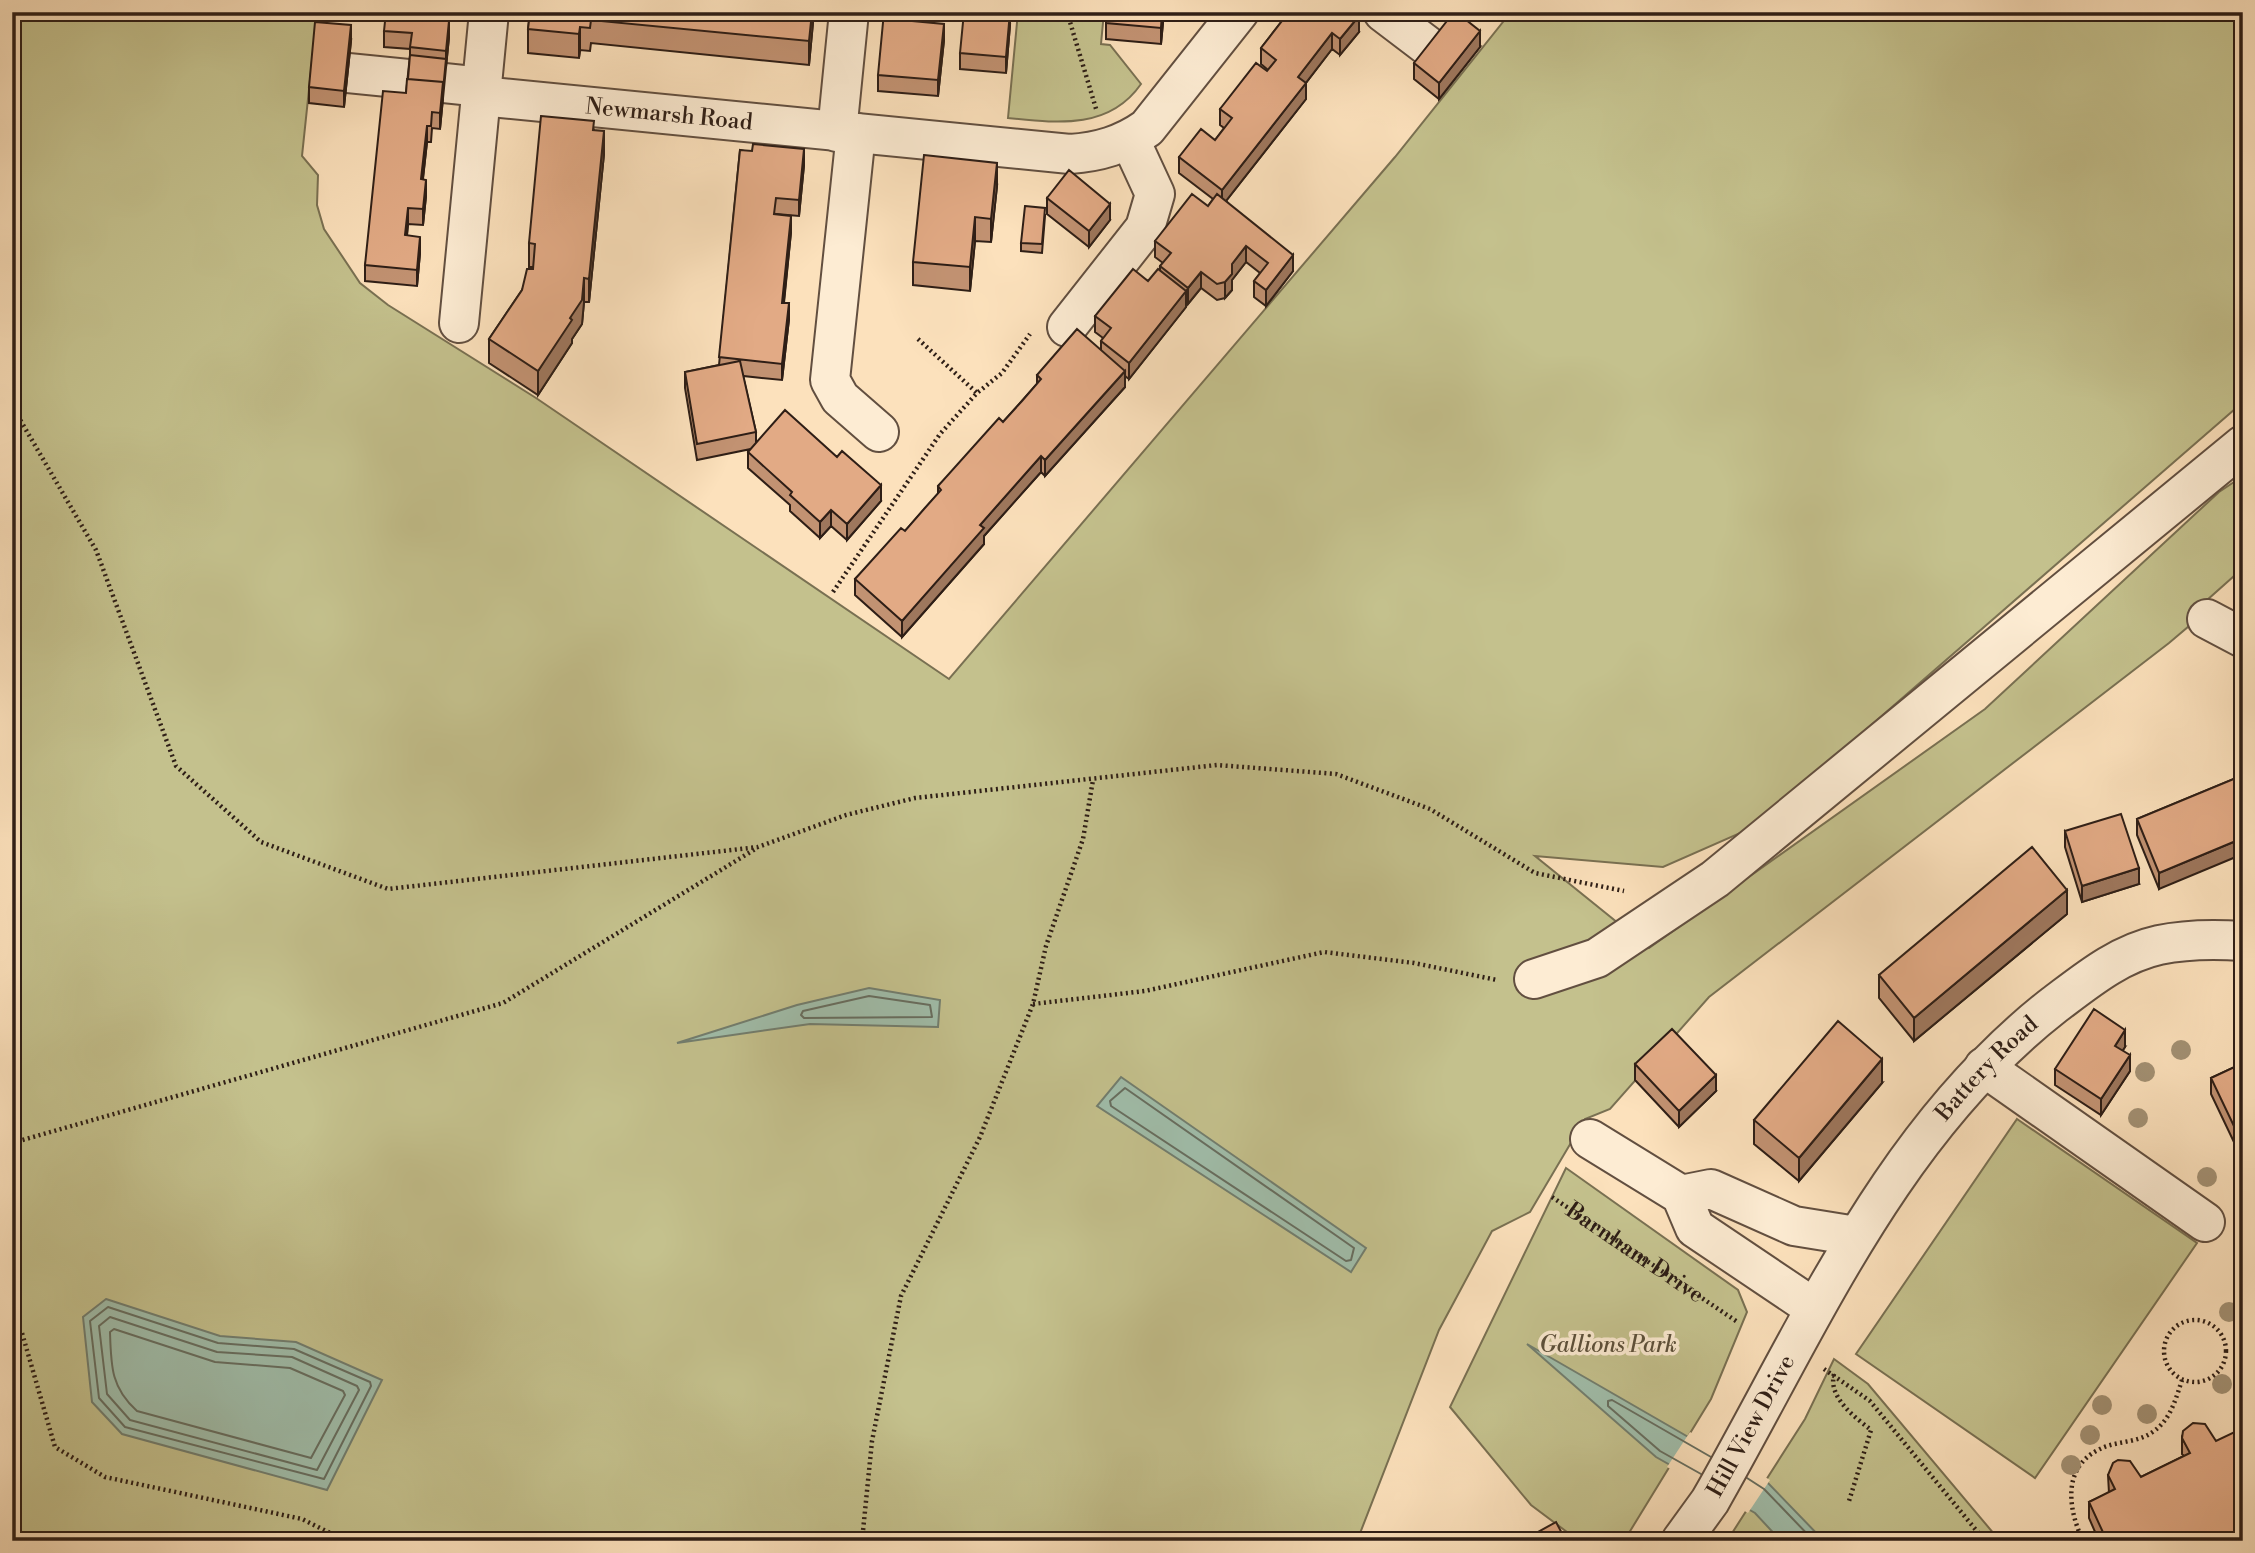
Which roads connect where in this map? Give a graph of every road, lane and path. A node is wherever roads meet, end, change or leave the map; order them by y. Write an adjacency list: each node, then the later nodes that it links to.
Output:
1 (489, 12): 8 (street)
2 (849, 12): 10 (street)
3 (1067, 12): 9 (path)
4 (1238, 12): 11 (street, Newmarsh Road)
5 (1383, 12): 6 (street)
6 (1433, 50)
7 (348, 73): 8 (street, Newmarsh Road)
8 (481, 92): 10 (street, Newmarsh Road); 12 (street)
9 (1097, 111)
10 (846, 133): 11 (street, Newmarsh Road); 17 (street)
11 (1130, 140): 13 (street)
12 (459, 323)
13 (1050, 330): 15 (path)
14 (918, 339): 15 (path)
15 (977, 393): 19 (path)
16 (12, 406): 23 (path)
17 (879, 432)
18 (2243, 444): 26 (street)
19 (833, 592)
20 (2207, 619): 21 (street)
21 (2243, 638)
22 (1093, 780): 23 (path); 24 (path); 27 (path)
23 (758, 847): 30 (path)
24 (1629, 890)
25 (2243, 941): 28 (street, Battery Road)
26 (1534, 979): 27 (path)
27 (1033, 1004): 43 (path)
28 (1984, 1067): 33 (street); 34 (street, Battery Road)
29 (1590, 1139): 31 (street)
30 (12, 1143)
31 (1681, 1195): 34 (street); 35 (street)
32 (1552, 1197): 36 (path, Barnham Drive)
33 (2205, 1222)
34 (1856, 1236): 35 (street, Battery Road)
35 (1814, 1308): 44 (street, Hill View Drive)
36 (1739, 1323)
37 (12, 1329): 42 (path)
38 (1823, 1368): 39 (path)
39 (1836, 1375): 41 (path); 45 (path)
40 (2182, 1380): 40 (path); 46 (path)
41 (1849, 1501)
42 (346, 1541)
43 (862, 1541)
44 (1681, 1541)
45 (1985, 1541)
46 (2083, 1541)

